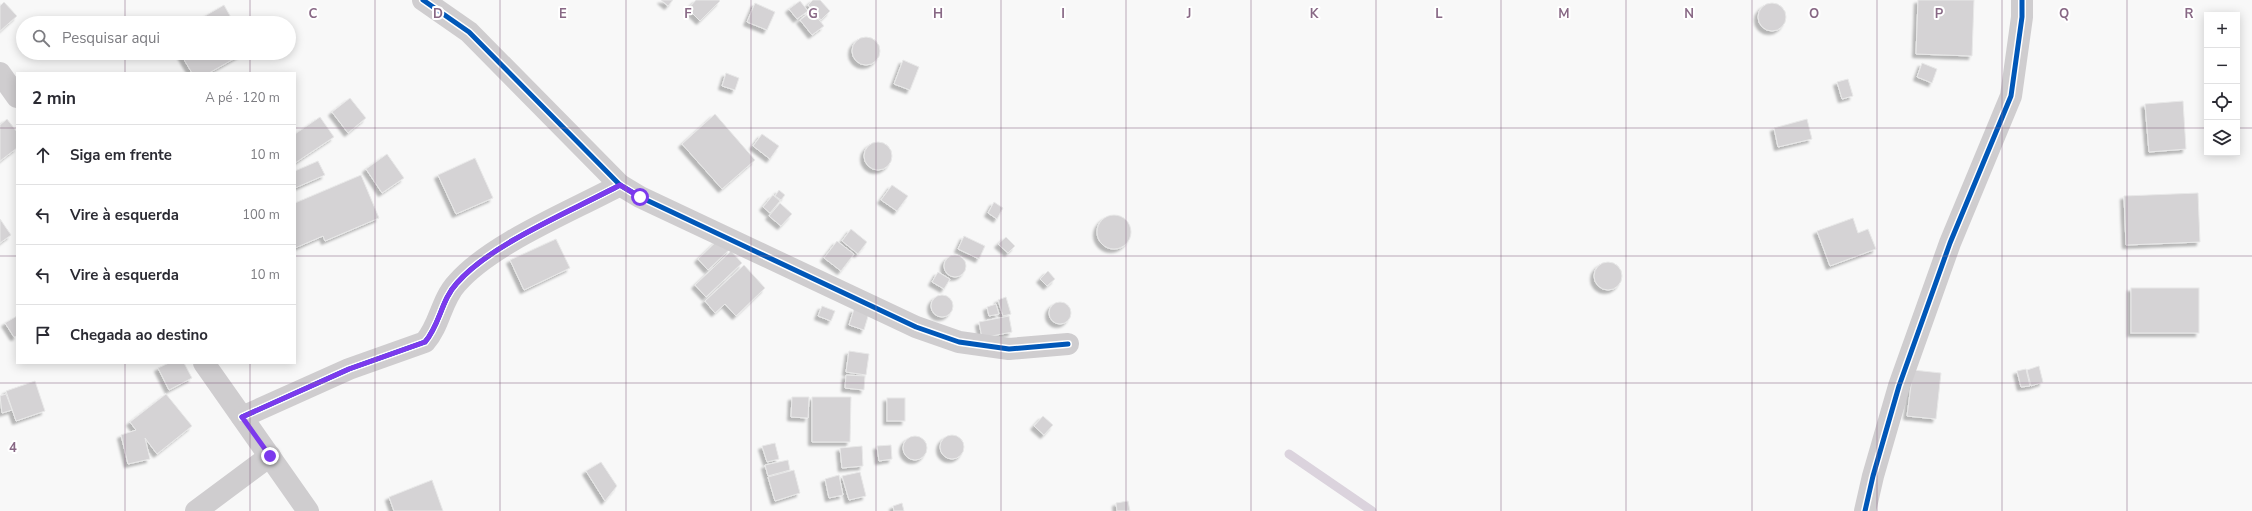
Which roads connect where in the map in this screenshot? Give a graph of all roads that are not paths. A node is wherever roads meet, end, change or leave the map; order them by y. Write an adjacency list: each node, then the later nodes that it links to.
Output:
1 (423, 0): 5 (street)
2 (2022, 0): 12 (street)
3 (0, 73): 4 (street)
4 (16, 96)
5 (620, 185): 6 (street); 8 (street)
6 (1068, 344)
7 (205, 364): 8 (street)
8 (242, 417): 9 (street)
9 (270, 456): 10 (street); 11 (street)
10 (196, 511)
11 (308, 511)
12 (1865, 511)

